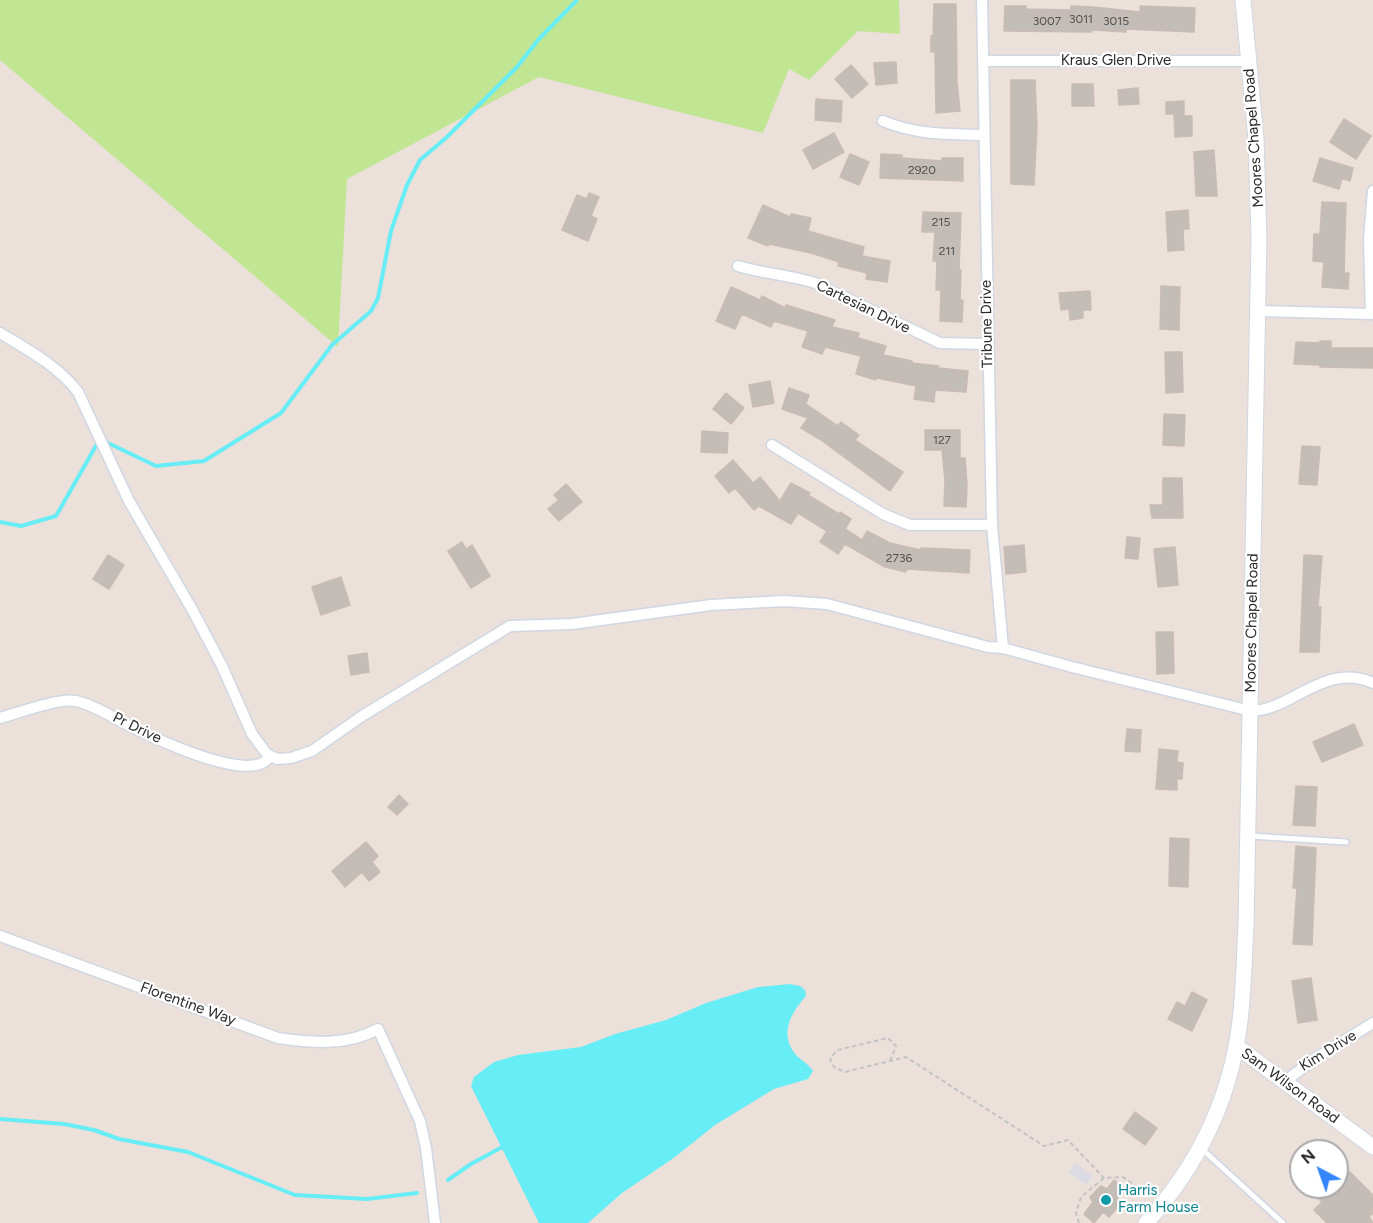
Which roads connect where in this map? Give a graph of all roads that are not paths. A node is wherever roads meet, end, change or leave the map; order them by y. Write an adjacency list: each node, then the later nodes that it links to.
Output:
1 (982, 0): 3 (street, Tribune Drive)
2 (1243, 0): 4 (main road, Moores Chapel Road)
3 (984, 61): 4 (street, Kraus Glen Drive); 6 (street, Tribune Drive)
4 (1249, 61): 9 (main road, Moores Chapel Road)
5 (883, 121): 6 (street)
6 (983, 135): 12 (street, Tribune Drive)
7 (1373, 192): 10 (street)
8 (738, 266): 12 (street, Cartesian Drive)
9 (1258, 311): 10 (street); 17 (main road, Moores Chapel Road)
10 (1372, 314)
11 (0, 333): 19 (street)
12 (987, 344): 14 (street, Tribune Drive)
13 (772, 445): 14 (street)
14 (992, 525): 15 (street, Tribune Drive)
15 (1003, 648): 17 (street, Pr Drive); 19 (street, Pr Drive)
16 (1373, 683): 17 (street)
17 (1251, 711): 20 (main road, Moores Chapel Road)
18 (0, 718): 19 (street, Pr Drive)
19 (271, 756)
20 (1248, 836): 21 (lane); 24 (main road, Moores Chapel Road)
21 (1346, 842)
22 (0, 936): 28 (street, Florentine Way)
23 (1373, 1023): 25 (street, Kim Drive)
24 (1236, 1046): 25 (main road, Sam Wilson Road); 27 (main road, Moores Chapel Road)
25 (1284, 1082): 26 (main road, Sam Wilson Road)
26 (1373, 1147)
27 (1201, 1148): 29 (main road, Moores Chapel Road); 30 (lane)
28 (435, 1223)
29 (1146, 1223)
30 (1283, 1223)

